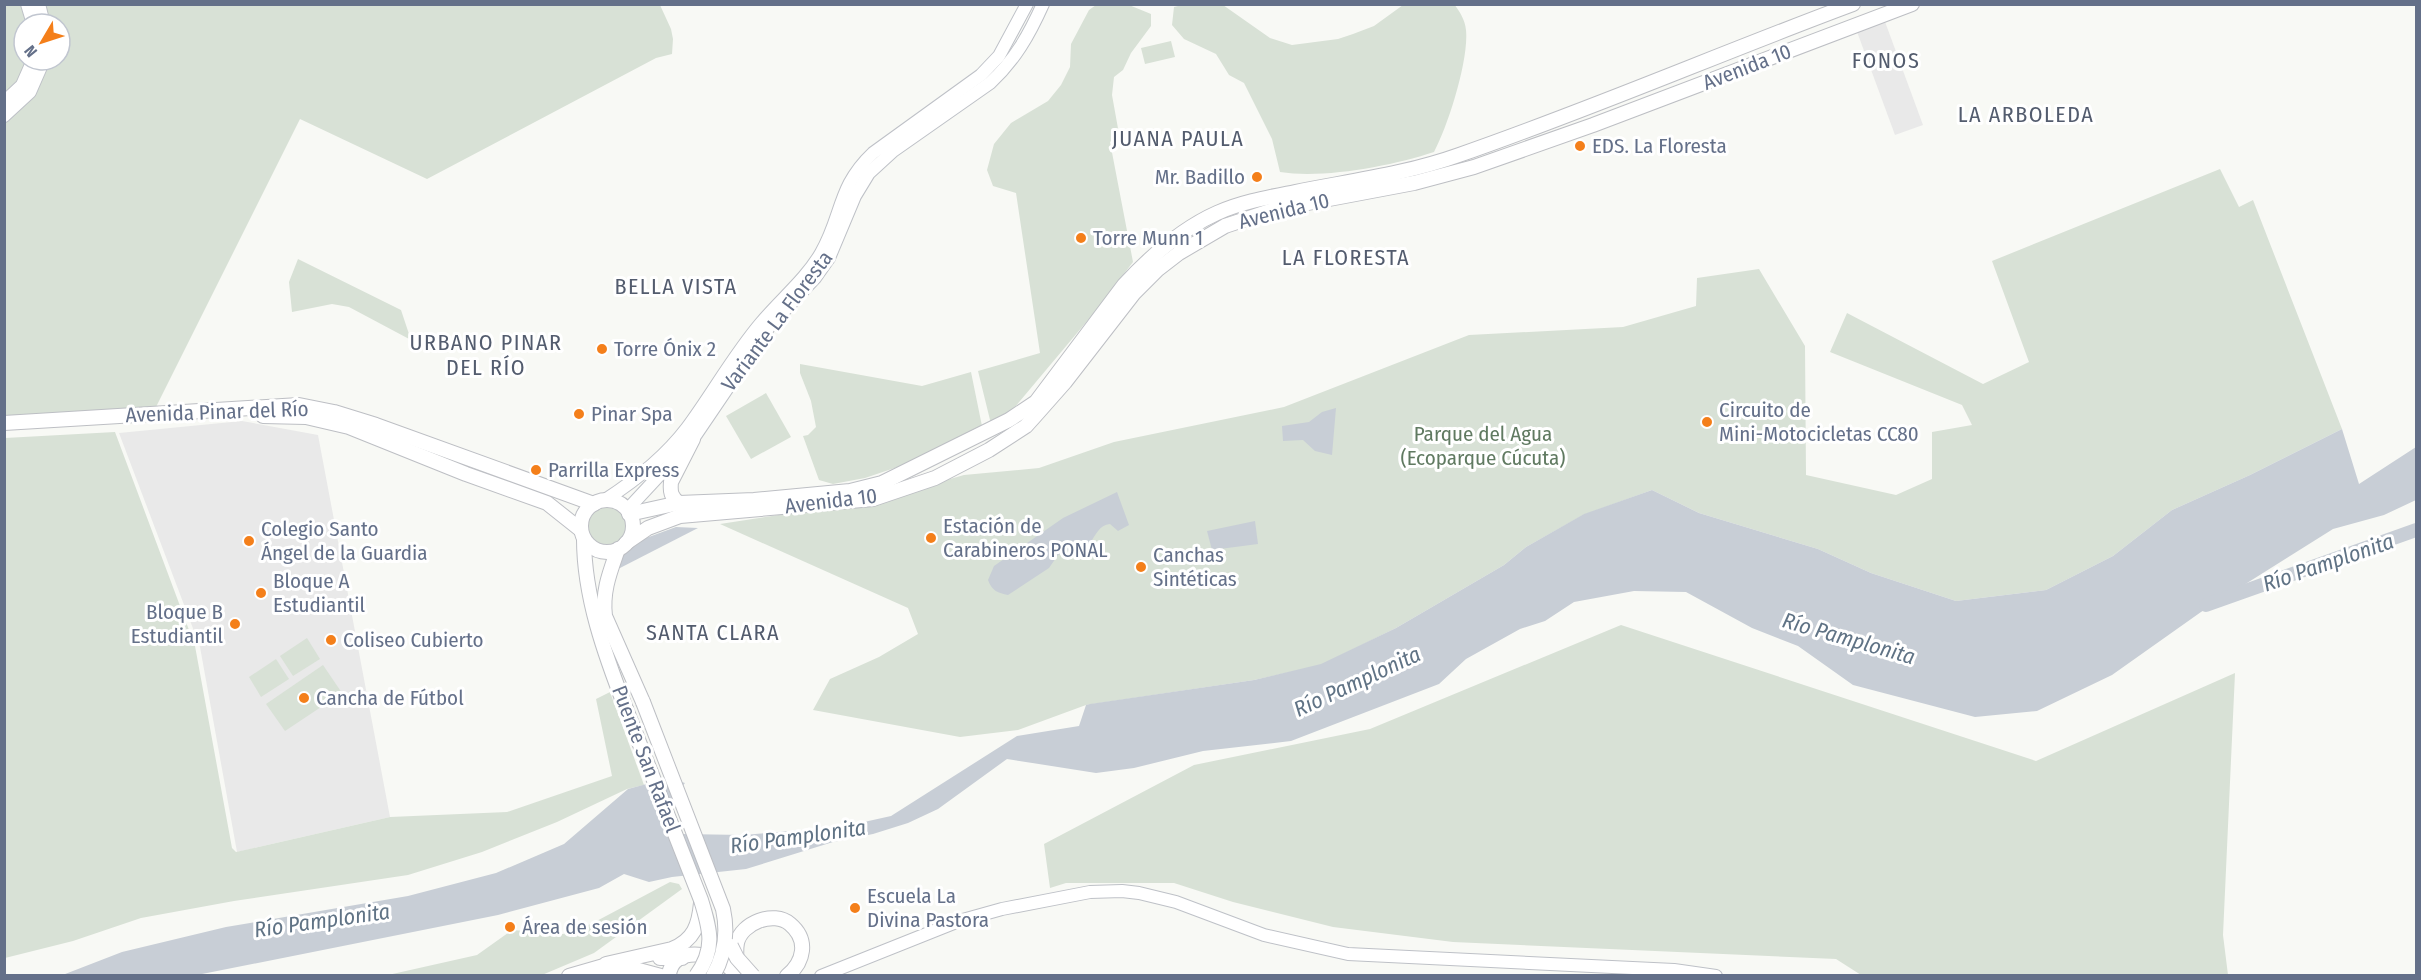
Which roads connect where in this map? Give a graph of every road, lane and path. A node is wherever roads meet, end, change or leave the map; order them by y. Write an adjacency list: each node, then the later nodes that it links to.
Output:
1 (1027, 4): 18 (main road, Variante La Floresta)
2 (1043, 4): 15 (main road, Variante La Floresta)
3 (1853, 4): 5 (main road, Avenida 10)
4 (1912, 4): 7 (main road, Avenida 10)
5 (1744, 47): 6 (main road, Avenida 10); 7 (main road)
6 (1722, 56): 10 (main road); 17 (main road, Avenida 10)
7 (1753, 64): 10 (main road, Avenida 10)
8 (28, 72): 11 (main road)
9 (39, 72): 12 (main road)
10 (1729, 74): 17 (main road, Avenida 10)
11 (4, 102)
12 (4, 116)
13 (4, 423): 16 (main road, Avenida Pinar del Río)
14 (4, 432): 21 (main road, Avenida Pinar del Río)
15 (693, 439): 19 (main road); 22 (main road, Variante La Floresta)
16 (571, 496): 18 (main road, Avenida Pinar del Río); 21 (main road)
17 (838, 497): 20 (main road, Avenida 10)
18 (599, 502): 22 (main road); 23 (main road)
19 (678, 503): 20 (main road, Avenida 10); 22 (main road, Avenida 10)
20 (713, 507): 24 (main road, Avenida 10)
21 (558, 510): 23 (main road, Avenida Pinar del Río)
22 (628, 512): 24 (main road)
23 (583, 534): 24 (main road); 25 (main road, Puente San Rafael, bridge)
24 (622, 546): 26 (main road, Puente San Rafael, bridge)
25 (701, 900): 29 (main road); 34 (main road, Puente San Rafael, bridge)
26 (726, 929): 35 (main road, Puente San Rafael, bridge); 37 (main road, bridge)
27 (682, 958): 29 (main road); 33 (main road); 36 (main road)
28 (621, 969): 29 (main road); 31 (main road); 32 (main road)
29 (604, 970): 30 (main road)
30 (570, 975)
31 (593, 975)
32 (661, 975)
33 (669, 975)
34 (696, 975)
35 (714, 975)
36 (737, 975): 38 (main road)
37 (753, 975)
38 (787, 975)
39 (821, 975): 40 (main road)
40 (1716, 975)

